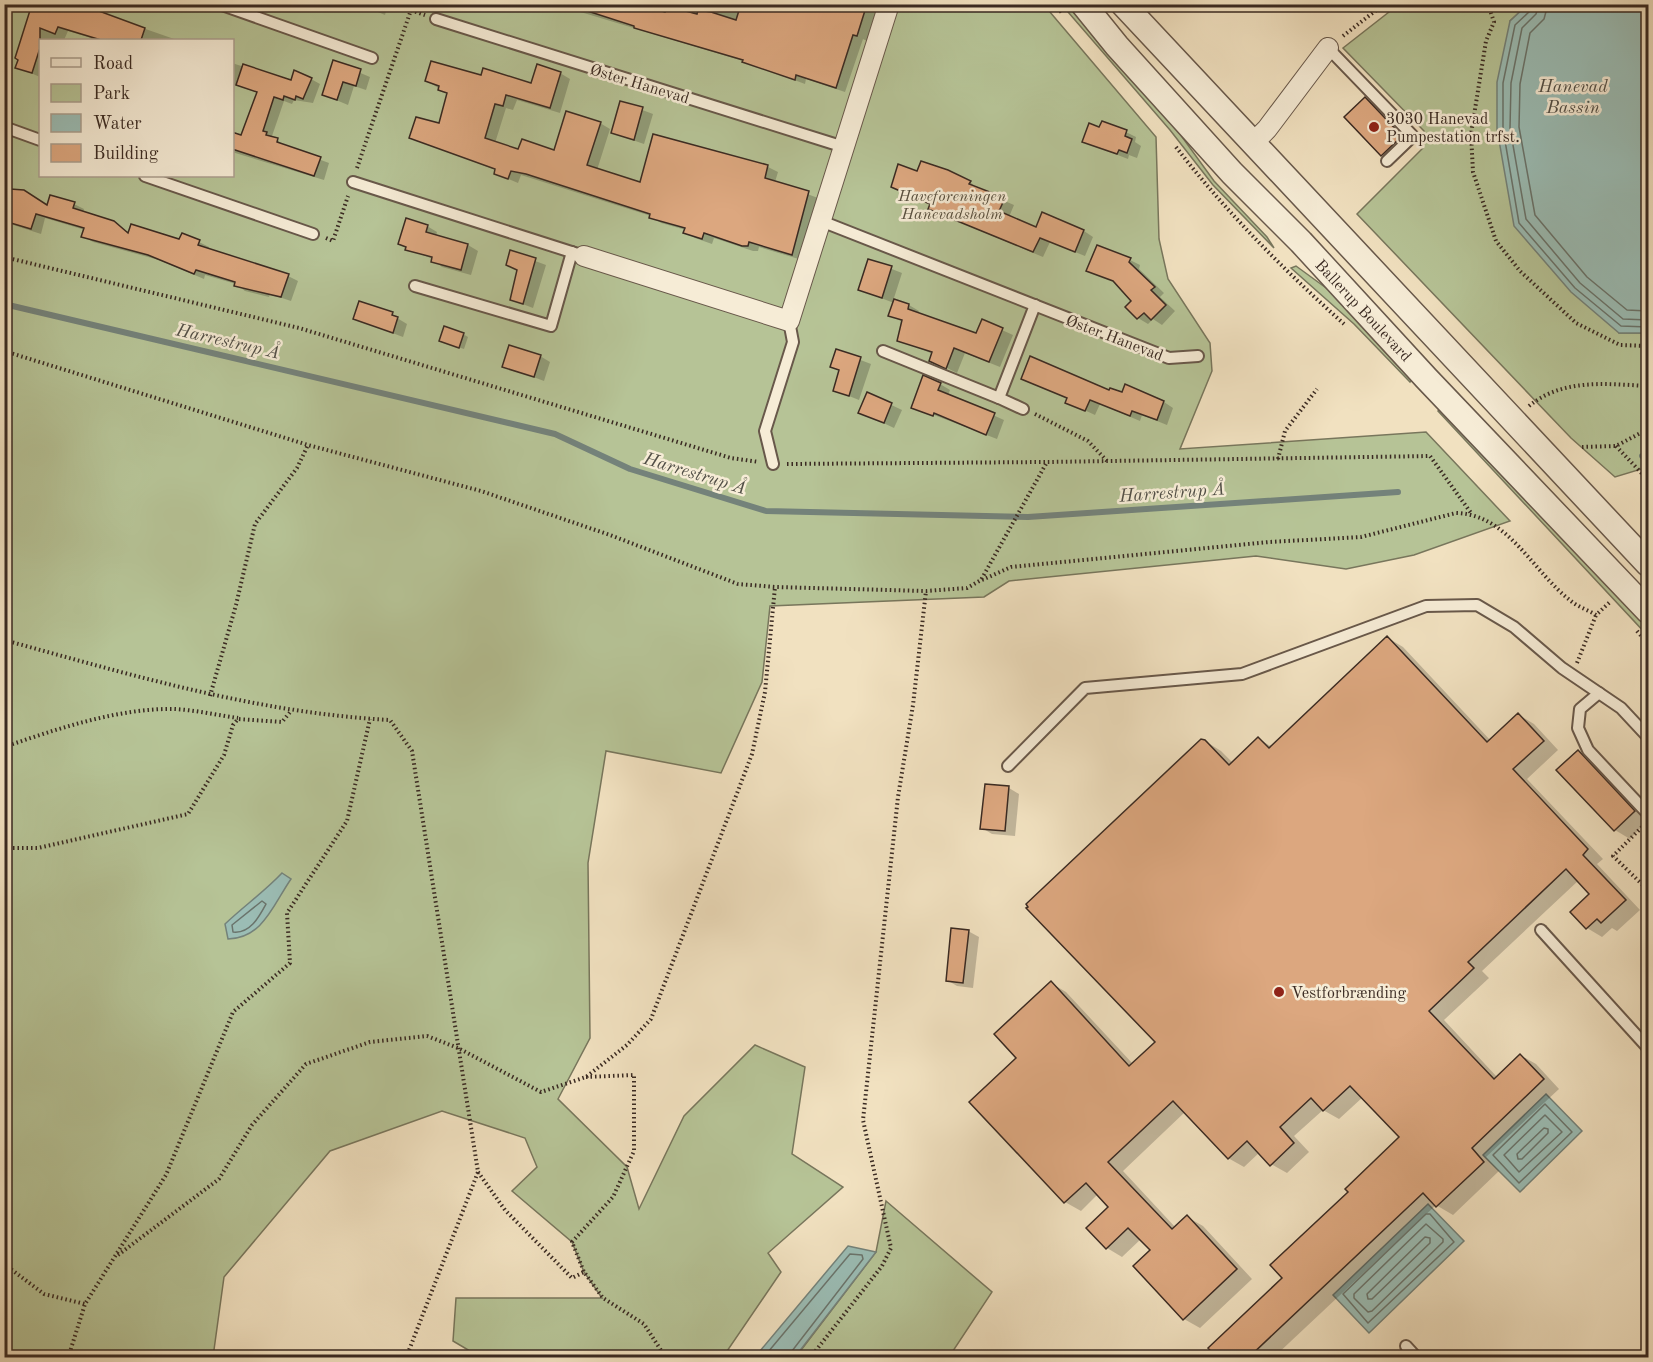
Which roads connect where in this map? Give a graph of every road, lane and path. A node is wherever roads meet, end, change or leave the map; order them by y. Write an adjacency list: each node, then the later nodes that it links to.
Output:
1 (219, 4): 10 (lane)
2 (413, 4): 17 (path)
3 (889, 4): 14 (street)
4 (1083, 4): 50 (street, Ballerup Boulevard)
5 (1123, 4): 13 (street, Ballerup Boulevard)
6 (1384, 4): 9 (path)
7 (1488, 4): 26 (path)
8 (436, 19): 14 (lane, Øster Hanevad)
9 (1328, 48): 13 (street); 15 (lane)
10 (372, 57)
11 (4, 127): 12 (lane)
12 (39, 140)
13 (1252, 144): 34 (street, Ballerup Boulevard)
14 (844, 147): 18 (street)
15 (1387, 161)
16 (148, 177): 19 (lane)
17 (353, 182): 20 (path); 21 (lane)
18 (820, 221): 24 (lane, Øster Hanevad); 25 (street)
19 (313, 234)
20 (333, 241)
21 (578, 254): 23 (lane); 25 (street)
22 (4, 257): 42 (path)
23 (415, 286)
24 (1035, 305): 29 (lane, Øster Hanevad); 32 (lane)
25 (789, 321): 42 (lane)
26 (1648, 346)
27 (4, 351): 36 (path)
28 (883, 351): 32 (lane)
29 (1198, 356)
30 (1648, 386): 34 (path)
31 (1317, 389): 39 (path)
32 (999, 398): 33 (lane)
33 (1023, 409): 40 (path)
34 (1512, 420): 45 (street, Ballerup Boulevard)
35 (1648, 429): 37 (path)
36 (308, 445): 47 (path); 55 (path)
37 (1616, 446): 38 (path); 43 (path)
38 (1582, 447)
39 (1278, 459): 40 (path); 44 (path)
40 (1107, 461): 41 (path)
41 (1047, 462): 42 (path); 46 (path)
42 (773, 464)
43 (1648, 480)
44 (1471, 513): 46 (path); 51 (path)
45 (1648, 564)
46 (981, 580): 48 (path)
47 (775, 588): 48 (path); 69 (path)
48 (926, 591): 79 (path)
49 (1610, 602): 51 (path)
50 (1648, 611)
51 (1596, 615): 53 (path)
52 (4, 640): 55 (path)
53 (1572, 675): 54 (lane); 61 (lane)
54 (1599, 693): 59 (lane); 62 (lane)
55 (210, 696): 56 (path)
56 (291, 711): 57 (path); 58 (path)
57 (238, 718): 60 (path); 64 (path)
58 (370, 719): 67 (path); 71 (path)
59 (1648, 737)
60 (4, 747)
61 (1008, 766)
62 (1648, 814)
63 (1648, 820): 65 (path)
64 (4, 848)
65 (1648, 890)
66 (1541, 930): 68 (lane)
67 (458, 1047): 69 (path); 70 (path); 71 (path)
68 (1648, 1048)
69 (586, 1077): 73 (path)
70 (478, 1172): 73 (path); 77 (path)
71 (118, 1255): 74 (path)
72 (4, 1264): 74 (path)
73 (584, 1272): 78 (path)
74 (85, 1304): 76 (path)
75 (1406, 1346): 80 (lane)
76 (68, 1358)
77 (406, 1358)
78 (666, 1358)
79 (810, 1358)
80 (1417, 1358)

